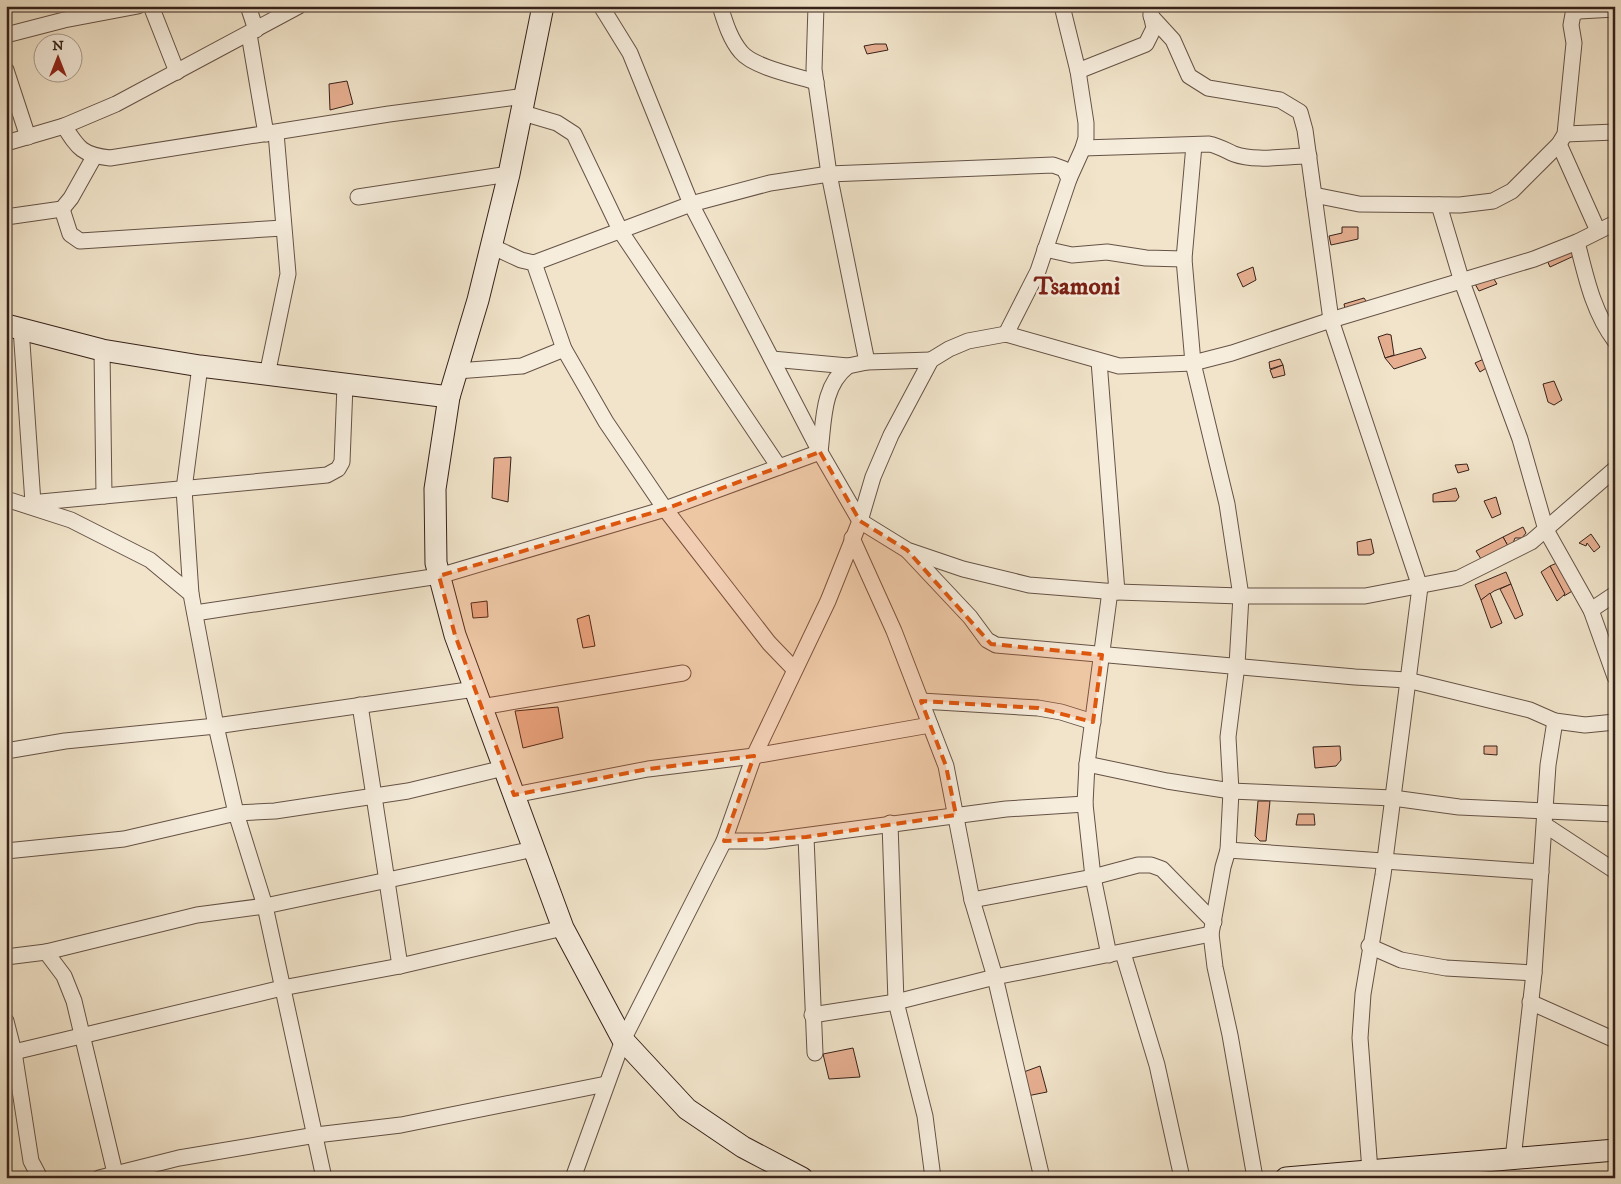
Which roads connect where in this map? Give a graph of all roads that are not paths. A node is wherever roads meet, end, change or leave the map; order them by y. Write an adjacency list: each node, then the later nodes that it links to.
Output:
1 (138, 6): 13 (street)
2 (151, 6): 16 (street)
3 (248, 6): 12 (street)
4 (299, 6): 12 (street)
5 (543, 6): 18 (main road)
6 (601, 6): 34 (street)
7 (720, 6): 17 (street)
8 (816, 6): 17 (street)
9 (1062, 6): 15 (street)
10 (1615, 9): 23 (street)
11 (1150, 11): 15 (street); 27 (street)
12 (252, 32): 16 (street); 21 (street)
13 (6, 35)
14 (6, 70): 22 (street)
15 (1078, 71): 26 (street)
16 (176, 72): 19 (street)
17 (816, 82): 30 (street)
18 (524, 104): 21 (street); 29 (main road); 41 (street)
19 (64, 126): 22 (street); 28 (street)
20 (1615, 132): 23 (street)
21 (271, 134): 28 (street); 39 (street)
22 (28, 137): 24 (street)
23 (1562, 139): 35 (street); 40 (street)
24 (6, 143)
25 (1194, 145): 26 (street); 27 (street); 45 (street)
26 (1083, 148): 31 (street)
27 (1308, 156): 32 (street)
28 (94, 157): 36 (street)
29 (509, 174): 33 (street); 43 (main road)
30 (829, 174): 31 (street); 34 (street); 57 (street)
31 (1069, 179): 44 (street)
32 (1314, 195): 35 (street); 48 (street)
33 (358, 197)
34 (691, 204): 41 (street); 54 (street)
35 (1438, 205): 47 (street)
36 (62, 209): 37 (street); 39 (street)
37 (6, 217)
38 (1615, 222): 40 (street)
39 (283, 228): 62 (street)
40 (1598, 231): 42 (street)
41 (621, 232): 46 (street); 66 (street)
42 (1577, 242): 47 (street); 51 (street)
43 (492, 246): 46 (street); 61 (main road)
44 (1045, 249): 45 (street); 50 (street)
45 (1184, 260): 58 (street)
46 (534, 264): 52 (street)
47 (1462, 282): 48 (street); 74 (street)
48 (1331, 320): 58 (street); 78 (street)
49 (14, 326): 53 (main road); 71 (street)
50 (1006, 334): 55 (street); 56 (street)
51 (1615, 341)
52 (564, 349): 61 (street); 72 (street)
53 (102, 350): 59 (main road); 69 (street)
54 (772, 359): 60 (street); 65 (street)
55 (931, 360): 57 (street); 73 (street)
56 (1099, 361): 58 (street); 79 (street)
57 (867, 362): 60 (street)
58 (1193, 363): 82 (street)
59 (200, 366): 62 (main road); 68 (street)
60 (848, 366): 65 (street)
61 (457, 371): 64 (main road)
62 (267, 375): 63 (main road)
63 (345, 384): 64 (main road); 68 (street)
64 (449, 397): 77 (main road)
65 (820, 452): 66 (street); 73 (street)
66 (780, 467): 72 (street)
67 (1615, 469): 74 (street)
68 (184, 489): 69 (street); 80 (street)
69 (104, 496): 71 (street)
70 (6, 499): 71 (street)
71 (29, 503): 80 (street)
72 (665, 509): 77 (street); 87 (street)
73 (860, 521): 75 (street); 76 (street)
74 (1546, 530): 78 (street); 83 (street)
75 (852, 538): 87 (street); 92 (street)
76 (907, 550): 79 (street); 85 (street)
77 (439, 576): 84 (street); 91 (main road)
78 (1420, 587): 82 (street); 90 (street)
79 (1113, 592): 82 (street); 85 (street)
80 (190, 594): 84 (street)
81 (1615, 594): 83 (street)
82 (1241, 596): 86 (street)
83 (1591, 610): 89 (street)
84 (195, 613): 98 (street)
85 (1102, 655): 86 (street); 95 (street)
86 (1238, 666): 90 (street); 103 (street)
87 (794, 670): 100 (street)
88 (683, 673): 91 (street)
89 (1615, 677)
90 (1407, 680): 94 (street); 106 (street)
91 (478, 698): 93 (street); 102 (main road)
92 (921, 701): 95 (street); 97 (street)
93 (360, 706): 98 (street); 104 (street)
94 (1555, 721): 96 (street); 111 (street)
95 (1093, 722): 101 (street)
96 (1615, 722)
97 (930, 725): 100 (street); 110 (street)
98 (216, 726): 99 (street); 108 (street)
99 (6, 751)
100 (754, 756): 105 (street); 114 (street)
101 (1088, 764): 103 (street); 107 (street)
102 (504, 768): 104 (street); 105 (main road)
103 (1232, 791): 106 (street); 116 (street)
104 (374, 795): 108 (street); 122 (street)
105 (514, 795): 115 (main road)
106 (1394, 798): 111 (street); 118 (street)
107 (1085, 804): 110 (street); 121 (street)
108 (236, 813): 117 (street); 124 (street)
109 (1615, 814): 111 (street)
110 (956, 815): 112 (street); 123 (street)
111 (1545, 818): 119 (street); 120 (street)
112 (890, 823): 113 (street); 135 (street)
113 (806, 837): 114 (street); 137 (street)
114 (724, 841): 140 (street)
115 (534, 849): 122 (street); 125 (main road)
116 (1228, 850): 118 (street); 126 (street)
117 (6, 851)
118 (1384, 861): 120 (street); 127 (street)
119 (1615, 871)
120 (1541, 872): 132 (street)
121 (1094, 877): 123 (street); 126 (street); 129 (street)
122 (387, 881): 124 (street); 131 (street)
123 (972, 900): 133 (street)
124 (265, 906): 128 (street); 134 (street)
125 (564, 928): 131 (street); 140 (main road)
126 (1212, 928): 129 (street); 159 (street)
127 (1369, 946): 132 (street); 148 (street)
128 (46, 952): 130 (street); 139 (street)
129 (1116, 954): 133 (street); 158 (street)
130 (6, 957)
131 (400, 966): 134 (street)
132 (1534, 973): 136 (street)
133 (995, 977): 135 (street); 157 (street)
134 (282, 988): 139 (street); 145 (street)
135 (896, 1002): 137 (street); 156 (street)
136 (1530, 1002): 141 (street); 147 (street)
137 (812, 1015): 143 (street)
138 (6, 1022): 142 (street)
139 (83, 1036): 142 (street); 149 (street)
140 (623, 1040): 144 (street); 155 (main road)
141 (1615, 1040)
142 (14, 1052): 151 (street)
143 (815, 1054)
144 (606, 1084): 145 (street); 154 (street)
145 (316, 1135): 149 (street); 153 (street)
146 (1615, 1150): 147 (main road)
147 (1513, 1159): 150 (main road)
148 (1370, 1171): 150 (main road); 160 (main road)
149 (115, 1173): 152 (street)
150 (1396, 1173)
151 (40, 1178)
152 (99, 1178)
153 (324, 1178)
154 (573, 1178)
155 (802, 1178)
156 (933, 1178)
157 (1042, 1178)
158 (1182, 1178)
159 (1255, 1178)
160 (1286, 1178)

